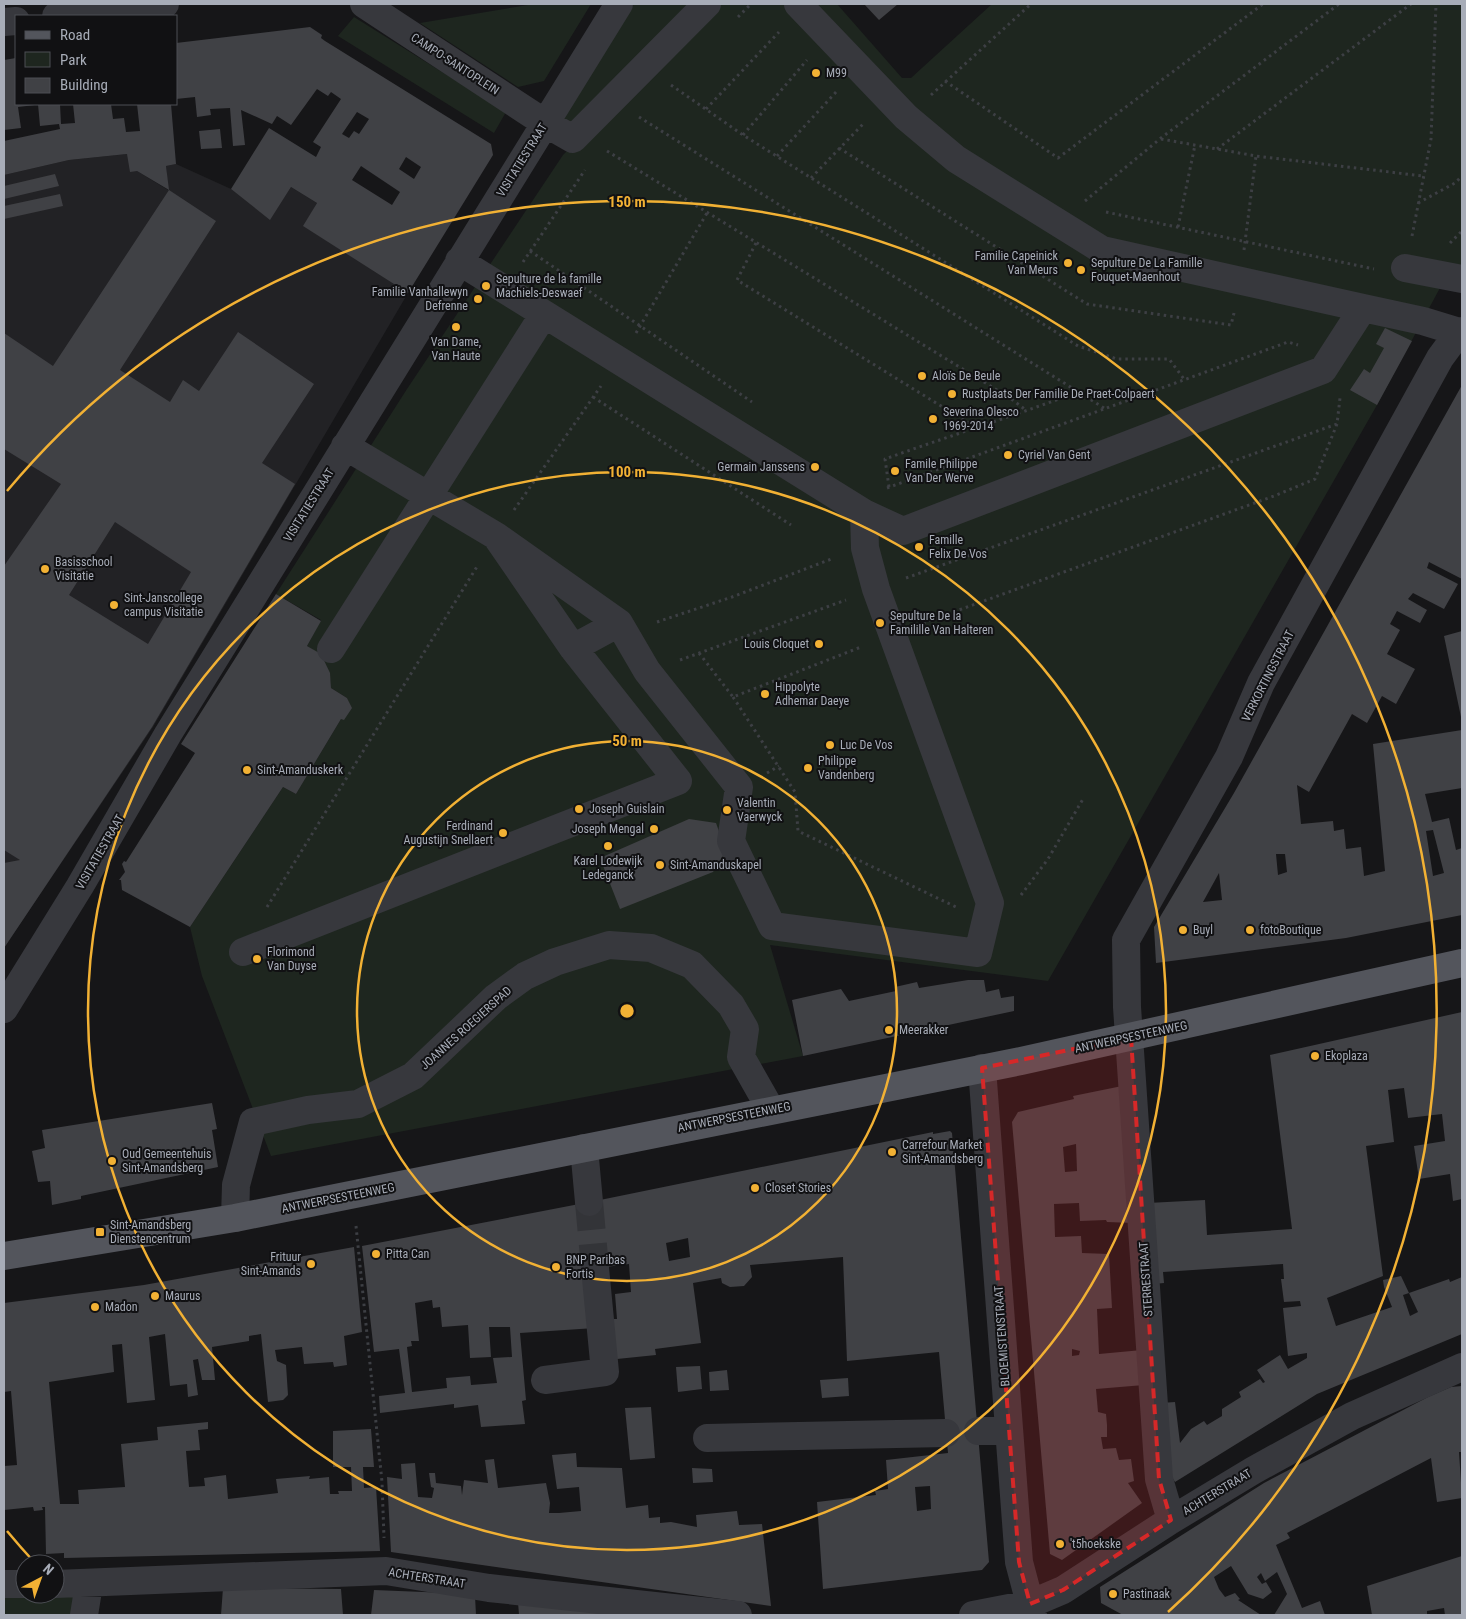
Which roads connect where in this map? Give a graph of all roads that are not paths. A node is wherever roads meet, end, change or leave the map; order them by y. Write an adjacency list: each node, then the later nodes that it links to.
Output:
1 (165, 4): 6 (street)
2 (364, 4): 7 (street, CAMPO-SANTOPLEIN)
3 (619, 4): 7 (street, VISITATIESTRAAT)
4 (707, 4): 7 (street, CAMPO-SANTOPLEIN)
5 (800, 6): 11 (street)
6 (65, 15)
7 (545, 123): 8 (street, VISITATIESTRAAT)
8 (459, 261): 12 (street); 14 (street, VISITATIESTRAAT)
9 (1405, 268): 10 (street)
10 (1462, 279)
11 (1363, 308): 13 (street); 16 (street)
12 (544, 314): 15 (street); 16 (street)
13 (1461, 331): 24 (street, VERKORTINGSTRAAT)
14 (345, 446): 15 (street); 23 (street, VISITATIESTRAAT)
15 (428, 495): 17 (street); 20 (street)
16 (864, 513): 18 (street)
17 (496, 536): 18 (street); 19 (street)
18 (620, 623): 19 (street)
19 (573, 648): 21 (street)
20 (331, 649)
21 (243, 952)
22 (1462, 963): 24 (main road, ANTWERPSESTEENWEG)
23 (4, 1009)
24 (1131, 1037): 25 (main road, ANTWERPSESTEENWEG); 38 (street, STERRESTRAAT)
25 (982, 1068): 26 (main road, ANTWERPSESTEENWEG); 35 (street, BLOEMISTENSTRAAT)
26 (771, 1110): 27 (main road, ANTWERPSESTEENWEG); 29 (street, JOANNES ROEGIERSPAD)
27 (584, 1148): 28 (street); 29 (main road, ANTWERPSESTEENWEG)
28 (589, 1202)
29 (235, 1218): 30 (main road, ANTWERPSESTEENWEG)
30 (4, 1256)
31 (595, 1268): 33 (street)
32 (1462, 1366): 38 (street, ACHTERSTRAAT)
33 (545, 1380)
34 (978, 1431): 35 (street)
35 (1009, 1431): 41 (street, BLOEMISTENSTRAAT)
36 (946, 1432): 37 (street)
37 (707, 1438)
38 (1171, 1520): 41 (street, ACHTERSTRAAT)
39 (65, 1584): 40 (street, ACHTERSTRAAT)
40 (89, 1584): 42 (street); 43 (street, ACHTERSTRAAT)
41 (1037, 1612): 44 (street, ACHTERSTRAAT)
42 (84, 1615)
43 (738, 1615)
44 (973, 1615)

